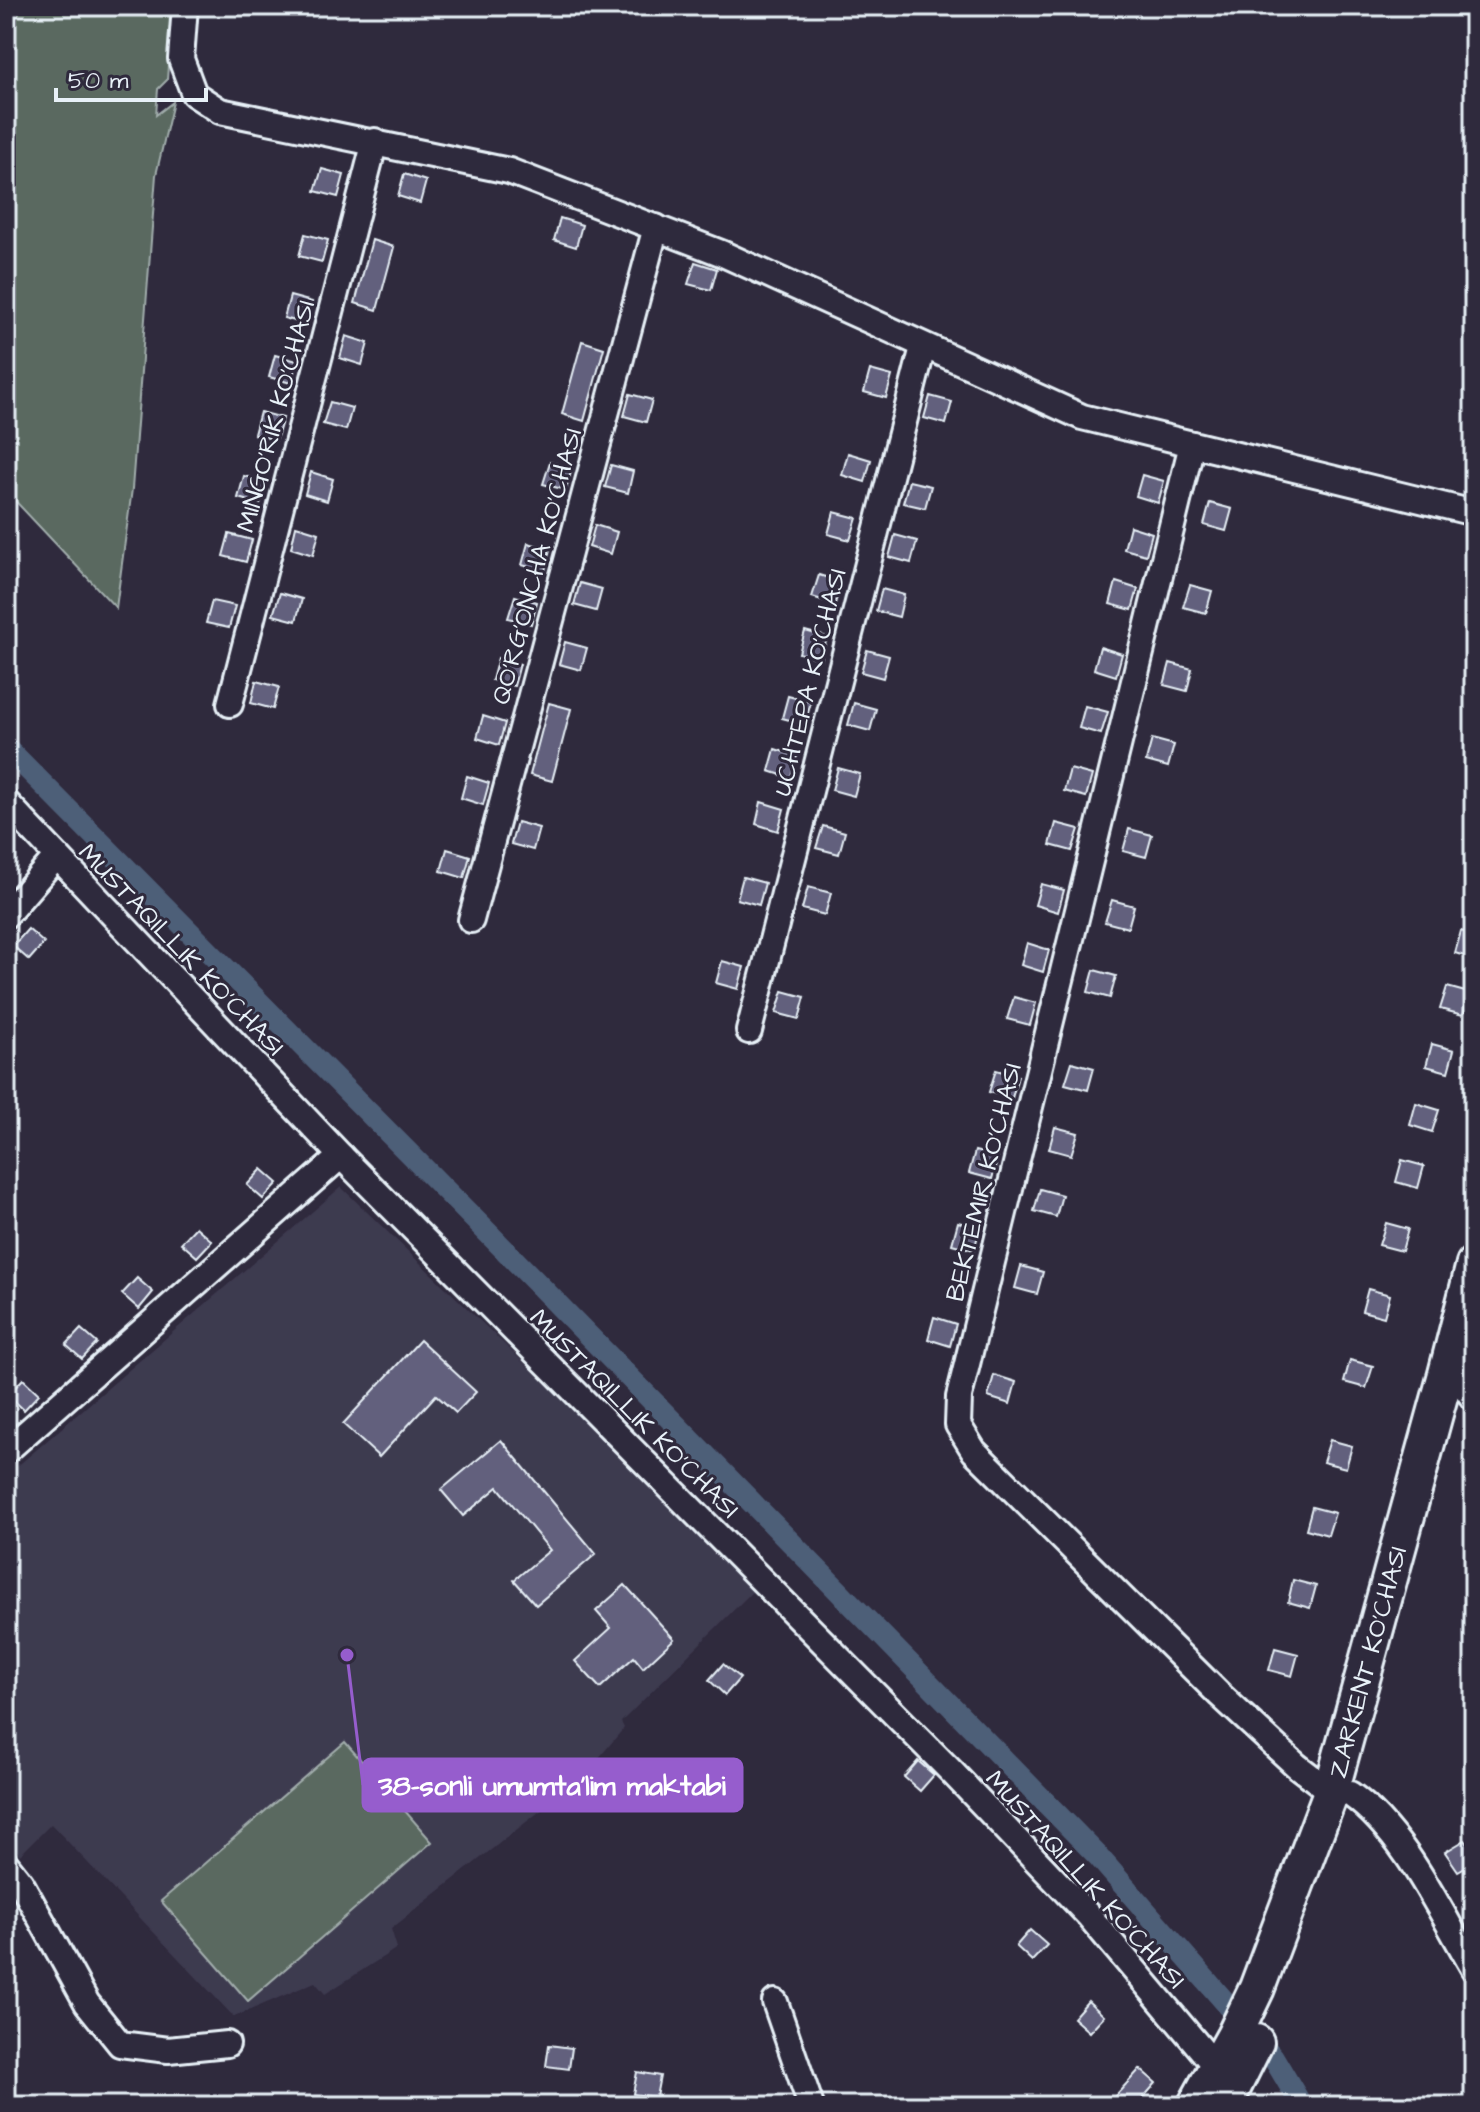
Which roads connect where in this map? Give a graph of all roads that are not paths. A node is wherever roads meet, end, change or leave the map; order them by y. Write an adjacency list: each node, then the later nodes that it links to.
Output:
1 (185, 6): 2 (street)
2 (375, 141): 3 (street); 7 (street, MINGO'RIK KO'CHASI)
3 (656, 227): 4 (street); 11 (street, QO'RG'ONCHA KO'CHASI)
4 (923, 347): 5 (street); 12 (street, UCHTEPA KO'CHASI)
5 (1192, 444): 6 (street); 18 (street, BEKTEMIR KO'CHASI)
6 (1474, 513)
7 (230, 704)
8 (6, 802): 9 (street, MUSTAQILLIK KO'CHASI)
9 (56, 857): 10 (street); 13 (street, MUSTAQILLIK KO'CHASI)
10 (6, 915)
11 (471, 920)
12 (749, 1031)
13 (341, 1156): 17 (street); 23 (street, MUSTAQILLIK KO'CHASI)
14 (1474, 1264): 18 (main road, ZARKENT KO'CHASI)
15 (1474, 1319): 16 (main road, ZARKENT KO'CHASI)
16 (1466, 1389): 18 (main road, ZARKENT KO'CHASI)
17 (6, 1451)
18 (1340, 1793): 20 (street, BEKTEMIR KO'CHASI); 23 (main road, ZARKENT KO'CHASI)
19 (6, 1864): 22 (street)
20 (1474, 1969)
21 (775, 2002): 24 (street)
22 (227, 2044)
23 (1236, 2070): 25 (main road, ZARKENT KO'CHASI)
24 (811, 2106)
25 (1195, 2106)

